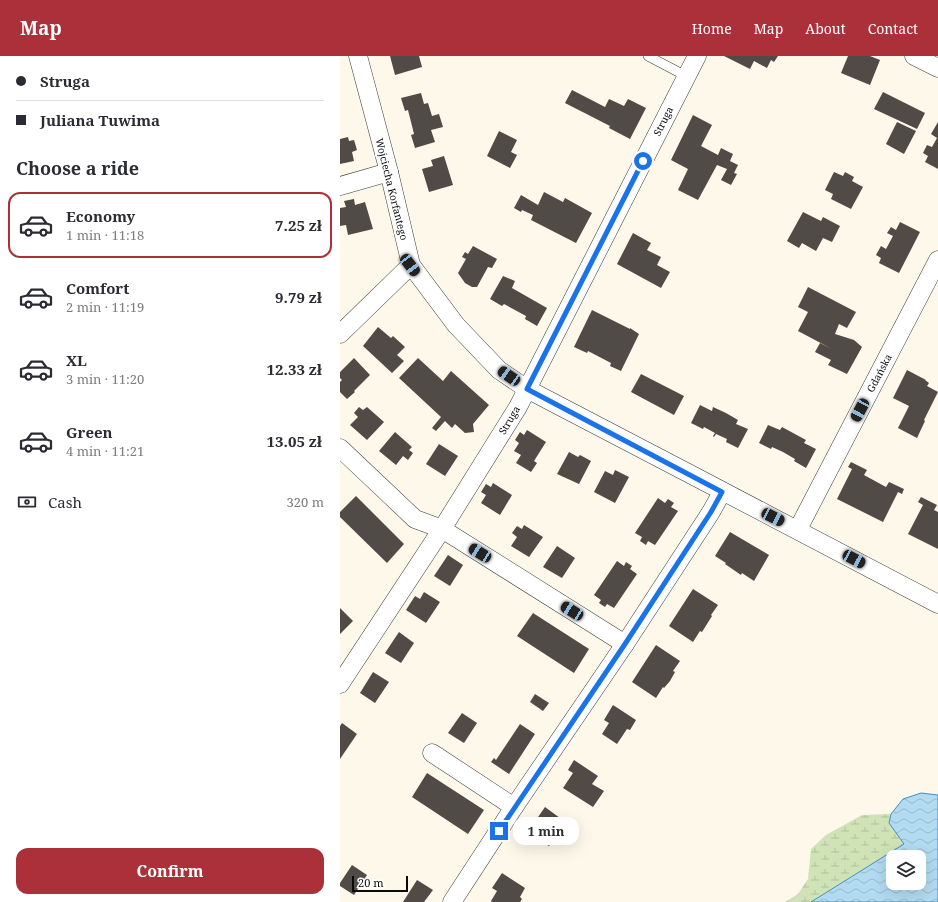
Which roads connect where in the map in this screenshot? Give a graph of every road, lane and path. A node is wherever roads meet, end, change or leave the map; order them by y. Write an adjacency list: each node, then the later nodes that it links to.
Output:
1 (358, 56): 7 (street, Wojciecha Korfantego)
2 (648, 56): 6 (lane)
3 (697, 56): 6 (street, Struga)
4 (914, 56): 5 (street)
5 (938, 68)
6 (686, 76): 12 (street, Struga)
7 (389, 172): 8 (street); 10 (street, Wojciecha Korfantego)
8 (340, 186)
9 (938, 260): 16 (street, Gdańska)
10 (410, 265): 11 (street); 12 (street, Wojciecha Korfantego)
11 (340, 334)
12 (527, 389): 14 (street, Wojciecha Korfantego); 15 (street, Struga)
13 (340, 448): 15 (street)
14 (722, 492): 16 (street, Wojciecha Korfantego); 18 (street)
15 (442, 529): 18 (street); 19 (street, Struga)
16 (798, 529): 17 (street, Wojciecha Korfantego)
17 (938, 604)
18 (625, 644): 21 (street)
19 (340, 684)
20 (432, 753): 21 (street)
21 (514, 807): 22 (street)
22 (452, 902)

